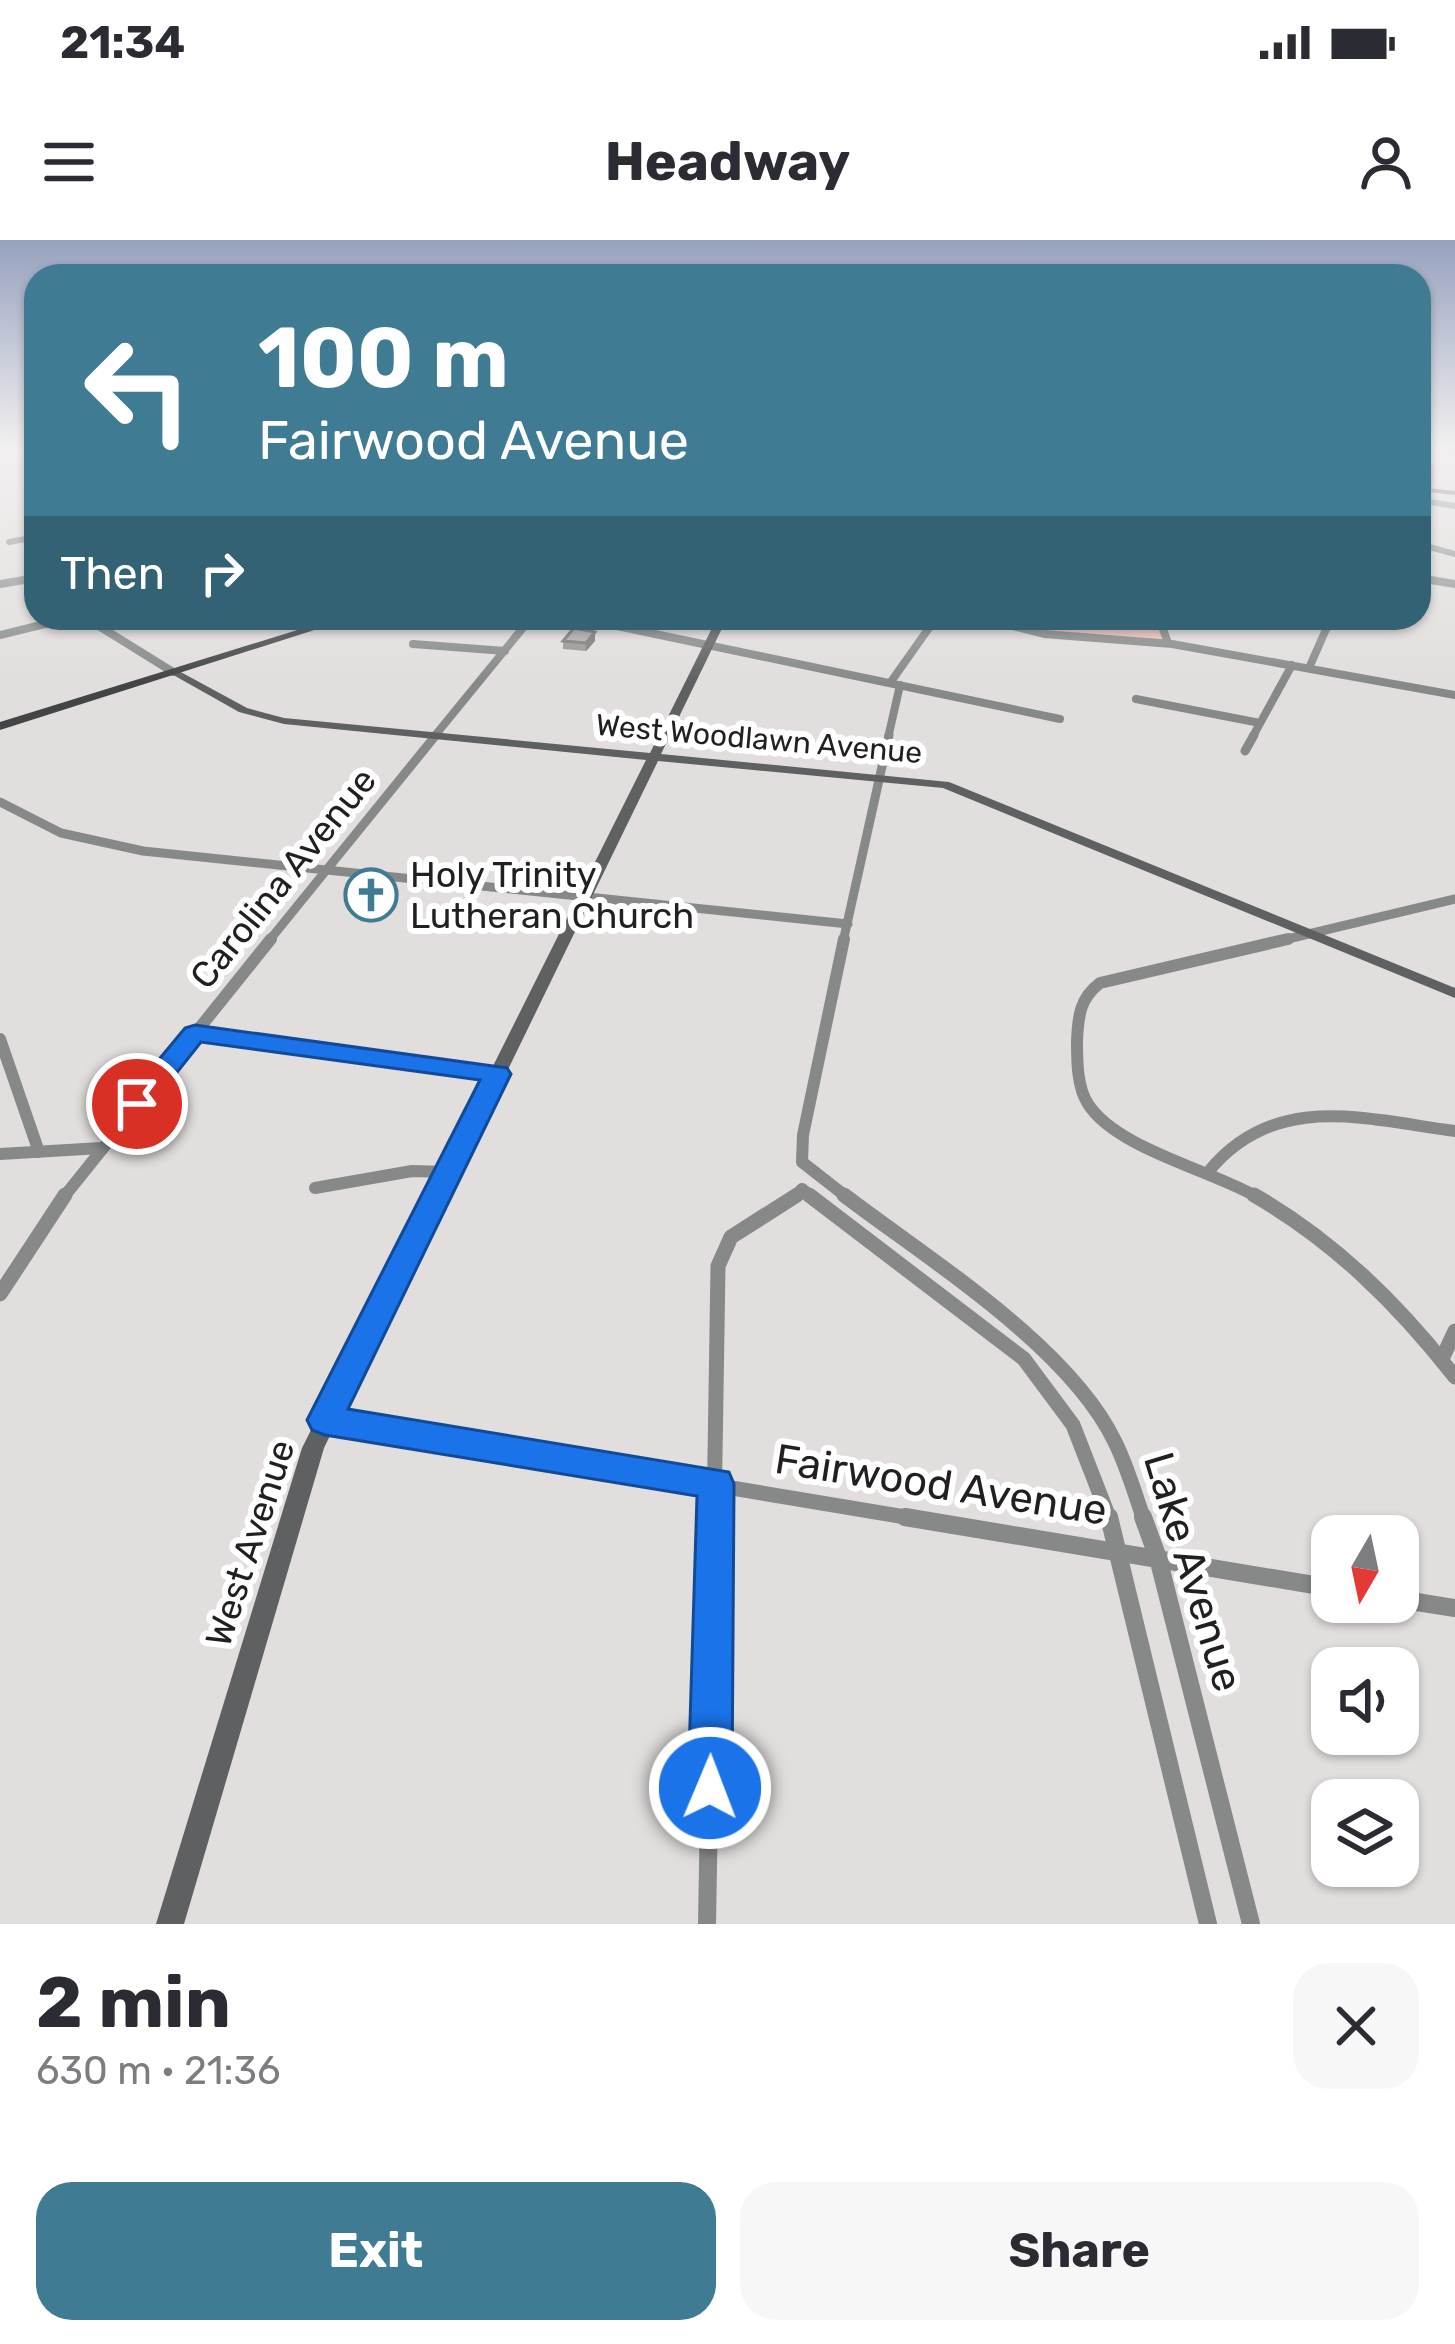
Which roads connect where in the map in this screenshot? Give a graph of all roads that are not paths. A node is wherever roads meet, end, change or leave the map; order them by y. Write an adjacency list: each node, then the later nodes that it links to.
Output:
1 (24, 539): 2 (street)
2 (9, 542)
3 (1432, 547): 4 (street); 4 (street)
4 (1455, 555)
5 (105, 630): 20 (street)
6 (308, 630): 20 (main road)
7 (522, 630): 17 (street, Carolina Avenue)
8 (637, 630): 16 (street)
9 (716, 630): 16 (street, West Avenue)
10 (929, 630): 22 (street)
11 (1028, 630): 14 (street)
12 (1163, 630): 14 (street)
13 (1326, 630): 19 (street)
14 (1168, 643): 18 (street)
15 (413, 644): 17 (street)
16 (709, 645): 22 (street); 30 (street, West Avenue)
17 (505, 651): 28 (street, Carolina Avenue)
18 (1292, 665): 19 (street); 26 (street)
19 (1309, 668): 23 (street)
20 (173, 672): 27 (main road); 28 (street, West Woodlawn Avenue)
21 (1455, 682): 23 (street)
22 (895, 684): 25 (street); 31 (street)
23 (1453, 694)
24 (1136, 699): 26 (street)
25 (1060, 718)
26 (1260, 723): 29 (street)
27 (0, 726)
28 (437, 736): 30 (street, West Woodlawn Avenue); 33 (street, Carolina Avenue)
29 (1245, 752)
30 (656, 756): 31 (street, West Woodlawn Avenue); 34 (street, West Avenue)
31 (881, 776): 36 (street); 37 (street, West Woodlawn Avenue)
32 (2, 806): 33 (street)
33 (330, 868): 34 (street); 39 (street, Carolina Avenue)
34 (585, 894): 36 (street); 41 (street, West Avenue)
35 (1455, 899): 37 (street)
36 (848, 923): 46 (street)
37 (1311, 933): 38 (street, West Woodlawn Avenue); 48 (street)
38 (1455, 993)
39 (195, 1034): 41 (street); 43 (street, Carolina Avenue)
40 (0, 1039): 44 (street)
41 (497, 1074): 47 (street, West Avenue)
42 (1455, 1131): 48 (street)
43 (101, 1148): 44 (street); 51 (street, Carolina Avenue)
44 (39, 1152): 45 (street)
45 (0, 1154)
46 (802, 1162): 50 (street); 58 (street, Lake Avenue)
47 (448, 1172): 49 (street); 55 (street, West Avenue)
48 (1209, 1172): 53 (street)
49 (315, 1187)
50 (802, 1189): 56 (street); 57 (street, Lake Avenue)
51 (0, 1294)
52 (1455, 1330): 53 (street)
53 (1442, 1359): 54 (street)
54 (1455, 1377)
55 (325, 1420): 56 (street, Fairwood Avenue); 62 (street, West Avenue)
56 (716, 1484): 57 (street, Fairwood Avenue); 63 (street)
57 (1118, 1550): 58 (street, Fairwood Avenue); 64 (street, Lake Avenue)
58 (1158, 1558): 59 (street, Fairwood Avenue); 65 (street, Lake Avenue)
59 (1311, 1584)
60 (1419, 1602): 61 (street)
61 (1455, 1608)
62 (170, 1924)
63 (707, 1924)
64 (1208, 1924)
65 (1251, 1924)

